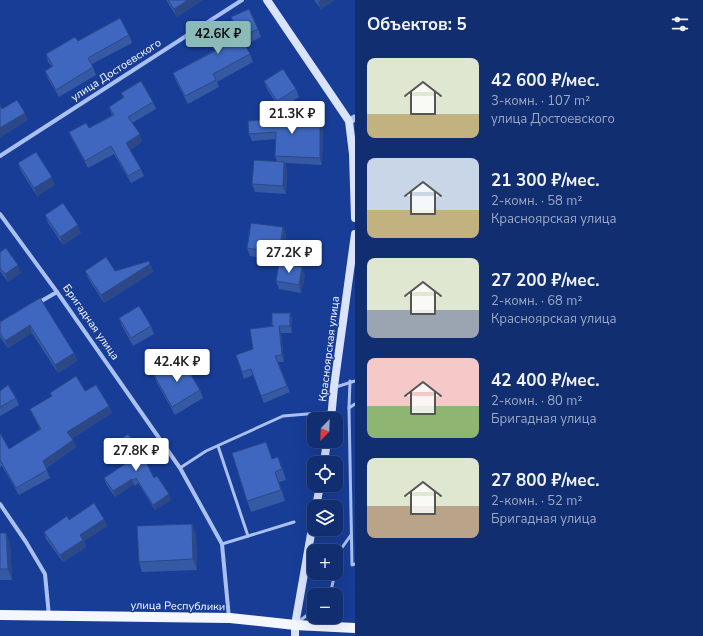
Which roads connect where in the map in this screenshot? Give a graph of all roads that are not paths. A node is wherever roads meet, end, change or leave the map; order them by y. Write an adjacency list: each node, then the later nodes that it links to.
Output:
1 (242, 0): 4 (street, улица Достоевского)
2 (267, 0): 3 (main road)
3 (352, 120): 5 (main road)
4 (0, 156)
5 (354, 190): 7 (main road)
6 (0, 214): 9 (street, Бригадная улица)
7 (355, 218)
8 (355, 234): 13 (main road, Красноярская улица)
9 (57, 292): 10 (street); 19 (street, Бригадная улица)
10 (31, 308)
11 (350, 381): 12 (lane); 13 (lane); 15 (lane)
12 (355, 381)
13 (334, 387): 16 (main road, Красноярская улица)
14 (355, 404): 15 (lane)
15 (349, 408): 22 (lane)
16 (332, 412)
17 (307, 416): 18 (lane)
18 (218, 446): 19 (lane); 23 (lane)
19 (180, 468): 25 (street, Бригадная улица)
20 (0, 504): 29 (street)
21 (294, 522): 23 (lane)
22 (351, 535): 26 (lane); 27 (lane)
23 (248, 536): 25 (lane)
24 (311, 536): 32 (main road)
25 (222, 544): 31 (street, Бригадная улица)
26 (343, 546)
27 (355, 564)
28 (0, 615): 29 (main road, улица Республики)
29 (50, 616): 31 (main road, улица Республики)
30 (307, 616): 32 (lane)
31 (230, 618): 32 (main road, улица Республики)
32 (295, 625): 33 (main road, улица Республики); 34 (main road)
33 (355, 628)
34 (295, 636)

